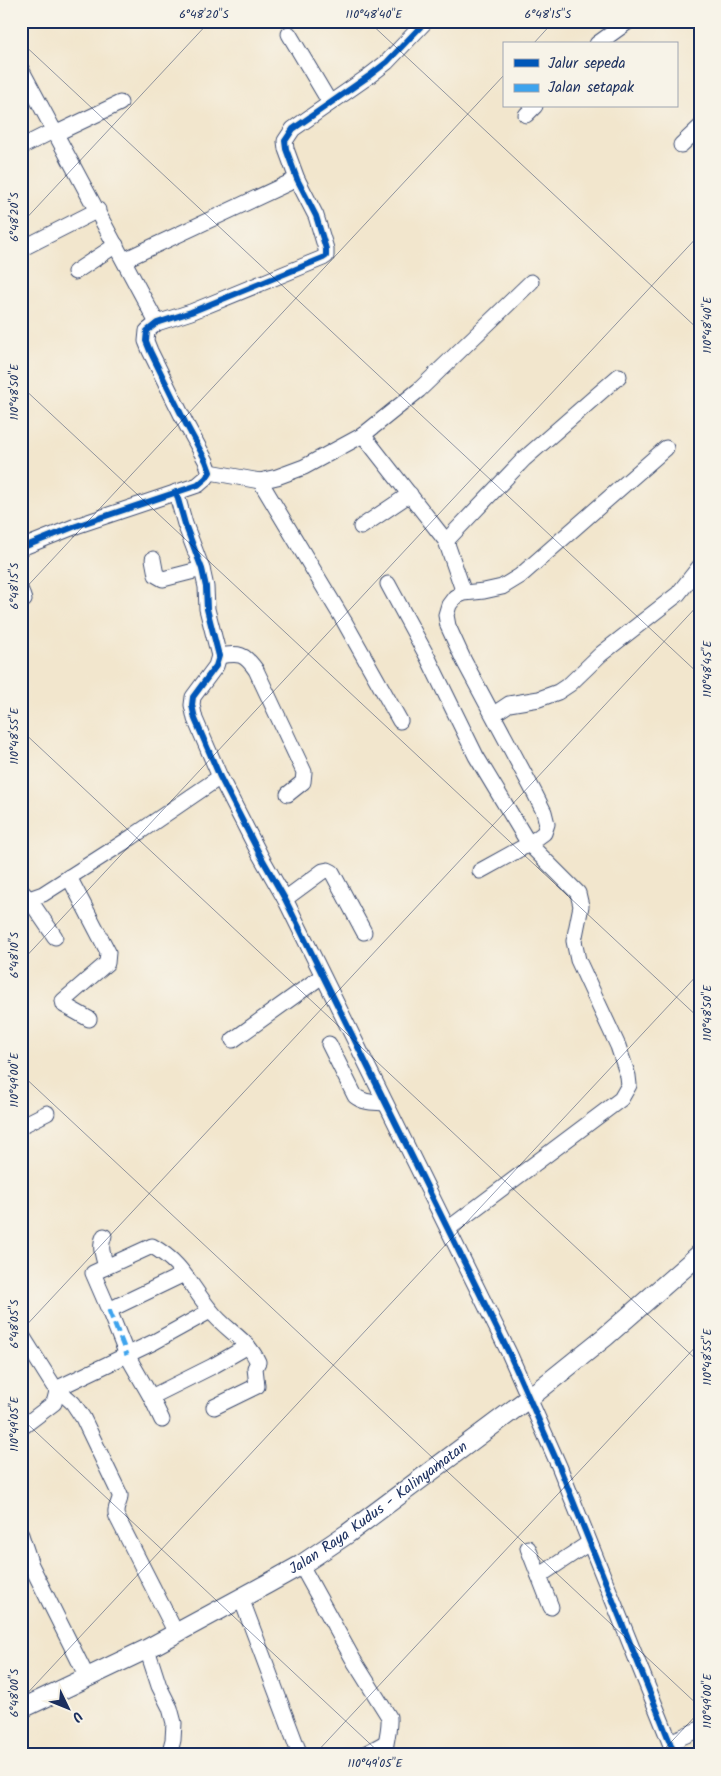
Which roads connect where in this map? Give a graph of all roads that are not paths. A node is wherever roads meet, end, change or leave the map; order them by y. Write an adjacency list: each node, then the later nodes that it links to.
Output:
1 (426, 21): 7 (street)
2 (629, 21): 4 (street)
3 (289, 34): 7 (street)
4 (600, 42)
5 (21, 69): 9 (street)
6 (120, 103): 9 (street)
7 (330, 103): 12 (street)
8 (700, 127): 10 (street)
9 (56, 132): 11 (street); 13 (street)
10 (681, 144)
11 (21, 147)
12 (297, 179): 16 (street); 19 (street)
13 (98, 210): 14 (street); 15 (street)
14 (116, 245): 16 (street); 17 (street)
15 (27, 246)
16 (124, 260): 19 (street)
17 (75, 272)
18 (531, 282): 21 (street)
19 (157, 323): 23 (street)
20 (619, 376): 28 (street)
21 (363, 435): 24 (street); 26 (street)
22 (666, 448): 34 (street)
23 (210, 472): 24 (street); 25 (street)
24 (260, 481): 37 (street)
25 (176, 492): 29 (street); 32 (street)
26 (410, 494): 27 (street); 28 (street)
27 (361, 527)
28 (446, 541): 34 (street)
29 (21, 548)
30 (153, 559): 32 (street)
31 (700, 566): 36 (street)
32 (202, 569): 35 (street)
33 (388, 584): 40 (street)
34 (464, 593): 36 (street)
35 (219, 656): 38 (street); 39 (street)
36 (494, 714): 40 (street)
37 (400, 721)
38 (220, 777): 42 (street); 44 (street)
39 (288, 794)
40 (529, 844): 41 (street); 54 (street)
41 (480, 871)
42 (69, 877): 43 (street); 48 (street)
43 (25, 895): 46 (street)
44 (285, 899): 45 (street); 47 (street)
45 (364, 932)
46 (55, 937)
47 (322, 976): 49 (street); 51 (street)
48 (89, 1019)
49 (233, 1040)
50 (329, 1044): 51 (street)
51 (384, 1103): 54 (street)
52 (48, 1113): 53 (street)
53 (21, 1126)
54 (448, 1229): 66 (street)
55 (104, 1236): 57 (street)
56 (700, 1254): 66 (main road, Jalan Raya Kudus - Kalinyamatan)
57 (106, 1267): 58 (street); 59 (street)
58 (184, 1274): 59 (street); 60 (street)
59 (109, 1310): 63 (street)
60 (210, 1311): 62 (street); 63 (street)
61 (23, 1342): 64 (street)
62 (248, 1346): 65 (street); 67 (street)
63 (127, 1355): 64 (street); 65 (street)
64 (58, 1388): 69 (street); 77 (street)
65 (151, 1397): 68 (street)
66 (529, 1398): 71 (street); 73 (main road, Jalan Raya Kudus - Kalinyamatan)
67 (214, 1407)
68 (162, 1420)
69 (21, 1428)
70 (21, 1535): 79 (street)
71 (589, 1543): 74 (street); 83 (street)
72 (528, 1548): 74 (street)
73 (301, 1565): 75 (main road, Jalan Raya Kudus - Kalinyamatan); 82 (street)
74 (540, 1576): 76 (street)
75 (241, 1598): 77 (main road, Jalan Raya Kudus - Kalinyamatan); 85 (street)
76 (551, 1607)
77 (176, 1633): 78 (main road, Jalan Raya Kudus - Kalinyamatan)
78 (147, 1649): 79 (main road, Jalan Raya Kudus - Kalinyamatan); 84 (street)
79 (88, 1677): 80 (main road, Jalan Raya Kudus - Kalinyamatan)
80 (21, 1709)
81 (700, 1728): 83 (street)
82 (385, 1749): 86 (street)
83 (672, 1751)
84 (170, 1755)
85 (300, 1755)
86 (362, 1755)

